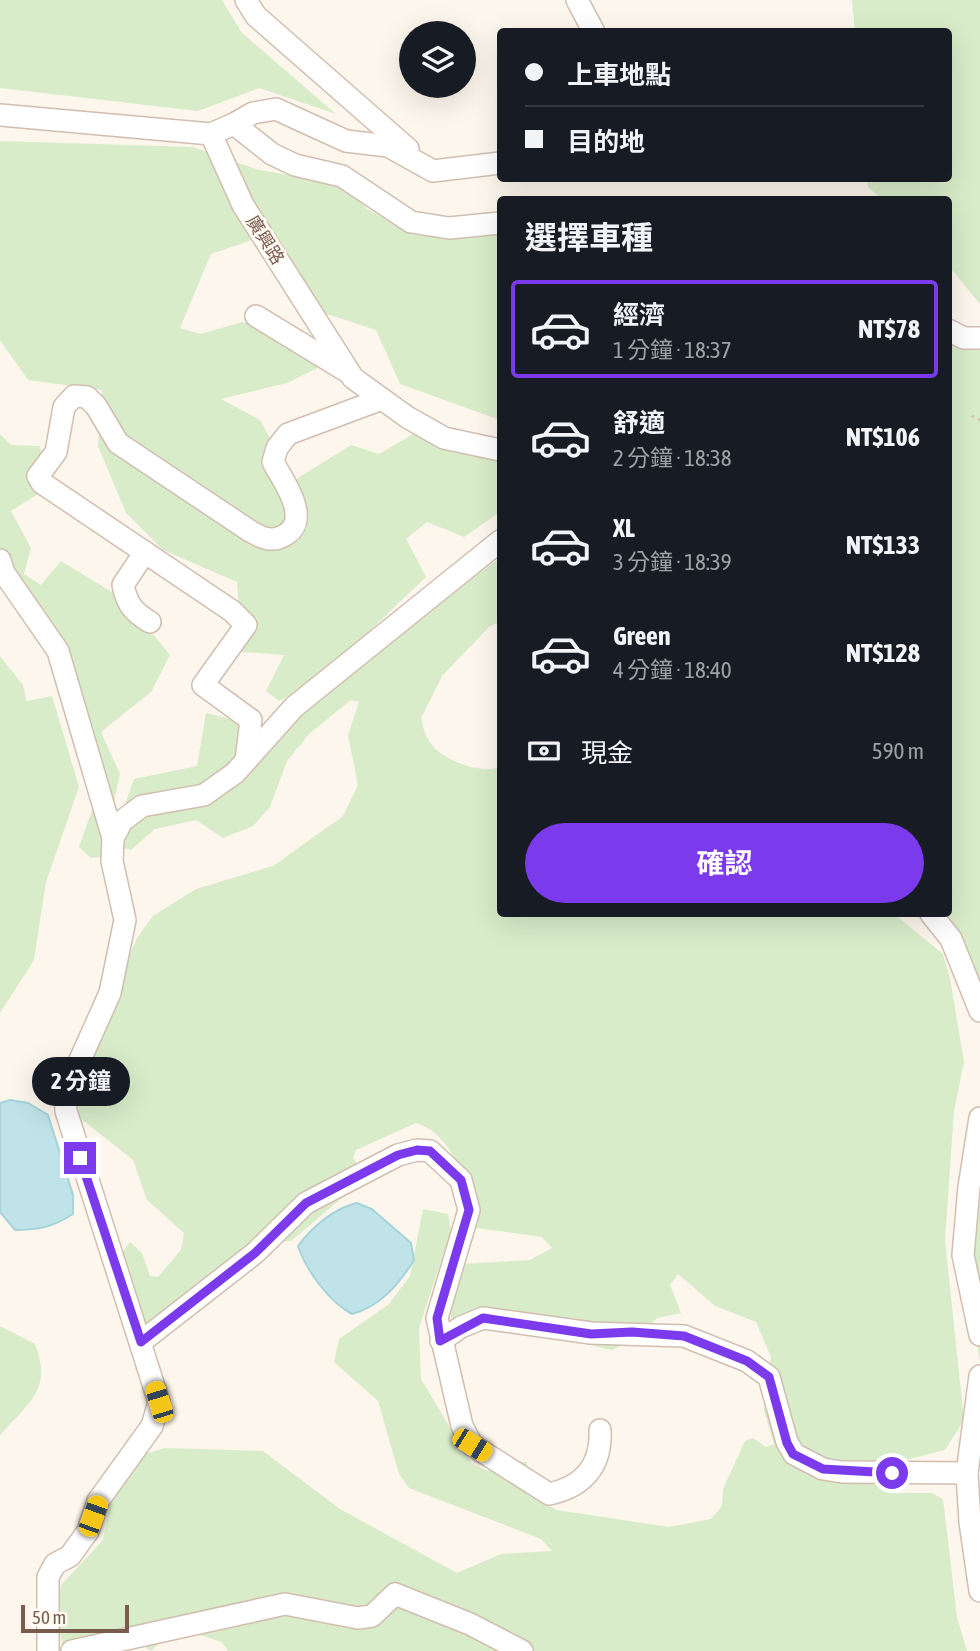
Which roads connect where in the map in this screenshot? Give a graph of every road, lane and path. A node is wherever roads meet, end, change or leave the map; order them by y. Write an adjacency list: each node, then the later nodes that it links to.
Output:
1 (246, 0): 8 (street)
2 (577, 0): 3 (street)
3 (592, 28)
4 (0, 115): 6 (street)
5 (234, 124): 6 (street); 8 (street); 9 (street)
6 (211, 134): 13 (street, 廣興路)
7 (497, 163): 8 (street)
8 (433, 171)
9 (497, 223)
10 (256, 316): 13 (street)
11 (952, 332): 12 (street)
12 (980, 338)
13 (350, 373): 14 (street, 廣興路)
14 (382, 399): 17 (street, 廣興路); 19 (street)
15 (972, 416): 16 (path)
16 (980, 420)
17 (497, 449)
18 (497, 543): 22 (street)
19 (145, 552): 21 (street); 22 (street)
20 (0, 560): 23 (street)
21 (150, 622)
22 (246, 761): 23 (street)
23 (113, 838): 29 (street)
24 (934, 917): 25 (street)
25 (980, 1011)
26 (980, 1118): 27 (street)
27 (980, 1335)
28 (440, 1341): 29 (street); 31 (street); 32 (street)
29 (141, 1342): 34 (street)
30 (980, 1376): 32 (street)
31 (600, 1430)
32 (967, 1473): 33 (street)
33 (980, 1591)
34 (48, 1651)
35 (72, 1651): 36 (street)
36 (522, 1651)

